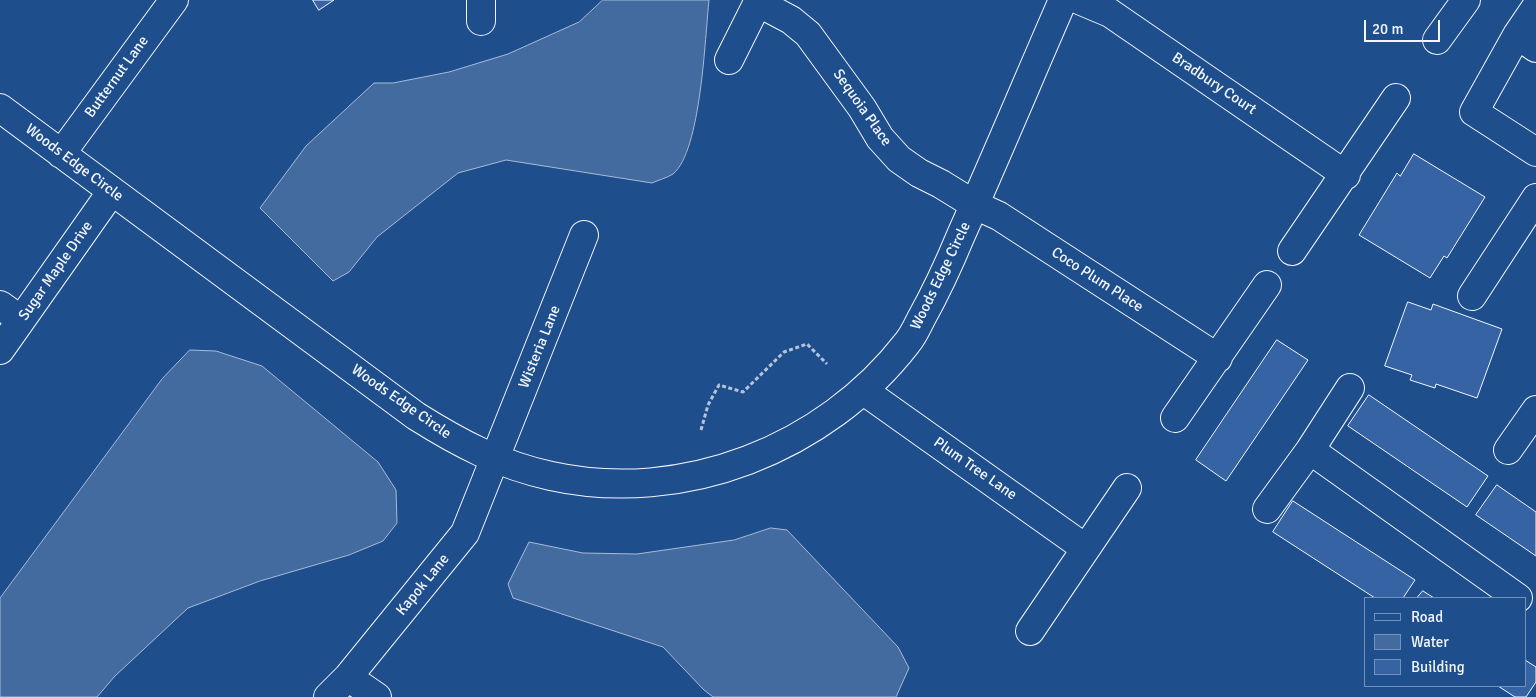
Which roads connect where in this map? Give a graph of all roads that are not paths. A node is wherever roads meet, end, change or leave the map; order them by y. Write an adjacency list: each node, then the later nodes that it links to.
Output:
1 (174, 0): 13 (street, Butternut Lane)
2 (1063, 0): 17 (street, Woods Edge Circle)
3 (1079, 0): 14 (street, Bradbury Court)
4 (1466, 0): 7 (street)
5 (758, 1): 9 (street); 17 (street, Sequoia Place)
6 (1536, 7): 8 (street)
7 (1437, 40)
8 (1527, 42): 12 (street)
9 (729, 60)
10 (1396, 98): 14 (street)
11 (0, 108): 13 (street, Woods Edge Circle)
12 (1536, 152)
13 (62, 154): 15 (street, Woods Edge Circle)
14 (1346, 174): 19 (street)
15 (112, 191): 22 (street, Sugar Maple Drive); 31 (street, Woods Edge Circle)
16 (1536, 198): 21 (street)
17 (975, 206): 24 (street, Coco Plum Place); 26 (street, Woods Edge Circle)
18 (584, 235): 31 (street, Wisteria Lane)
19 (1292, 251)
20 (1267, 285): 24 (street)
21 (1472, 296)
22 (10, 313): 23 (street, Sugar Maple Drive)
23 (0, 350)
24 (1218, 358): 28 (street)
25 (1350, 388): 29 (street)
26 (864, 391): 31 (street, Woods Edge Circle); 34 (street, Plum Tree Lane)
27 (1536, 410): 30 (street)
28 (1175, 418)
29 (1310, 450): 33 (street); 35 (street)
30 (1508, 450)
31 (495, 460): 37 (street, Kapok Lane)
32 (1127, 488): 34 (street)
33 (1266, 509)
34 (1086, 548): 36 (street)
35 (1517, 597)
36 (1030, 631)
37 (348, 677): 38 (street, Kapok Lane); 39 (street)
38 (328, 697)
39 (377, 697)

